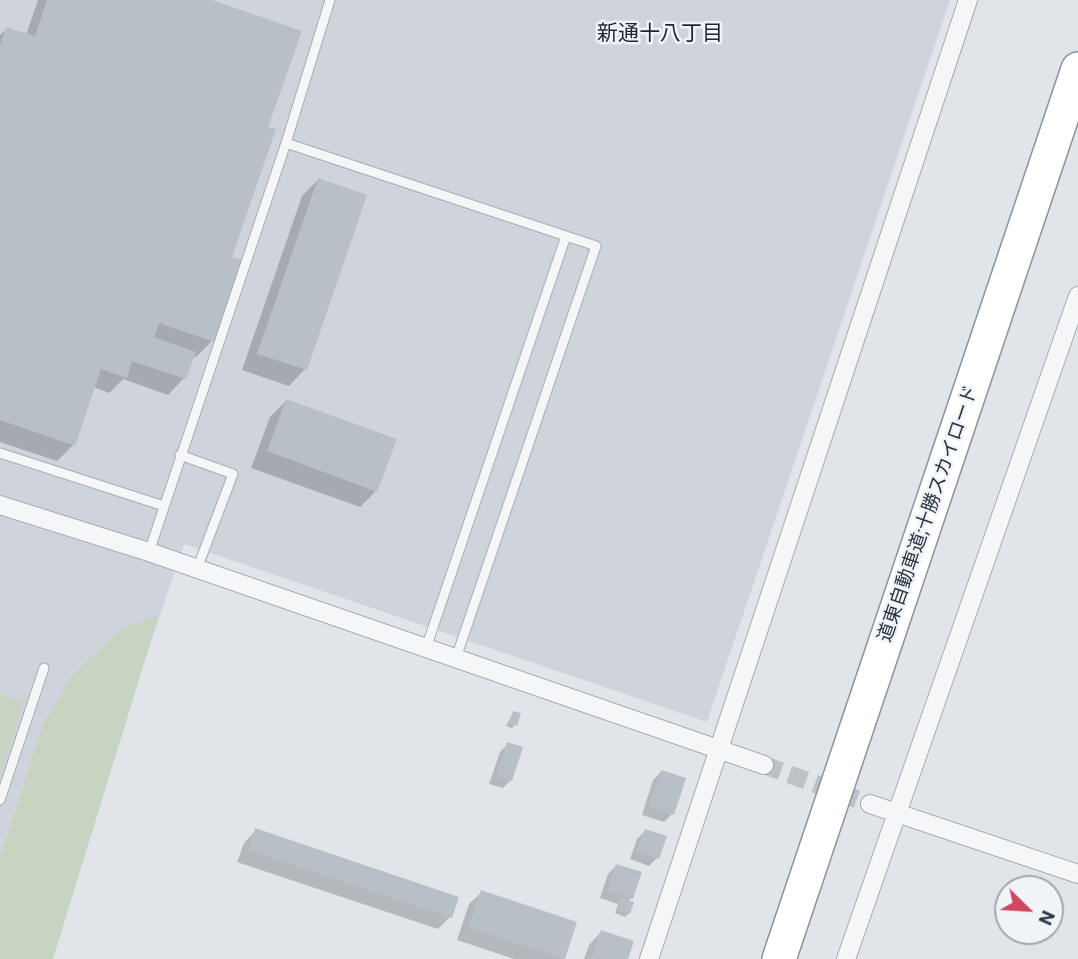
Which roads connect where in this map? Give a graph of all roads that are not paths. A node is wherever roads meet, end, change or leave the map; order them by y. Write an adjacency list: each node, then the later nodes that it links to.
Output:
1 (330, 0): 4 (lane)
2 (968, 0): 16 (street)
3 (1078, 69): 23 (highway, 道東自動車道;十勝スカイロード)
4 (286, 143): 5 (lane); 8 (lane)
5 (566, 236): 13 (lane); 14 (lane)
6 (1078, 296): 20 (street)
7 (0, 453): 10 (lane)
8 (180, 455): 10 (lane); 12 (lane)
9 (0, 505): 11 (street)
10 (164, 506): 11 (lane)
11 (149, 552): 12 (street)
12 (197, 569): 13 (street)
13 (426, 648): 14 (street)
14 (456, 658): 16 (street)
15 (44, 668): 18 (lane)
16 (719, 748): 17 (street); 22 (street)
17 (764, 765)
18 (0, 800)
19 (870, 804): 20 (street)
20 (898, 815): 21 (street); 24 (street)
21 (1078, 874)
22 (649, 959)
23 (779, 959)
24 (846, 959)

